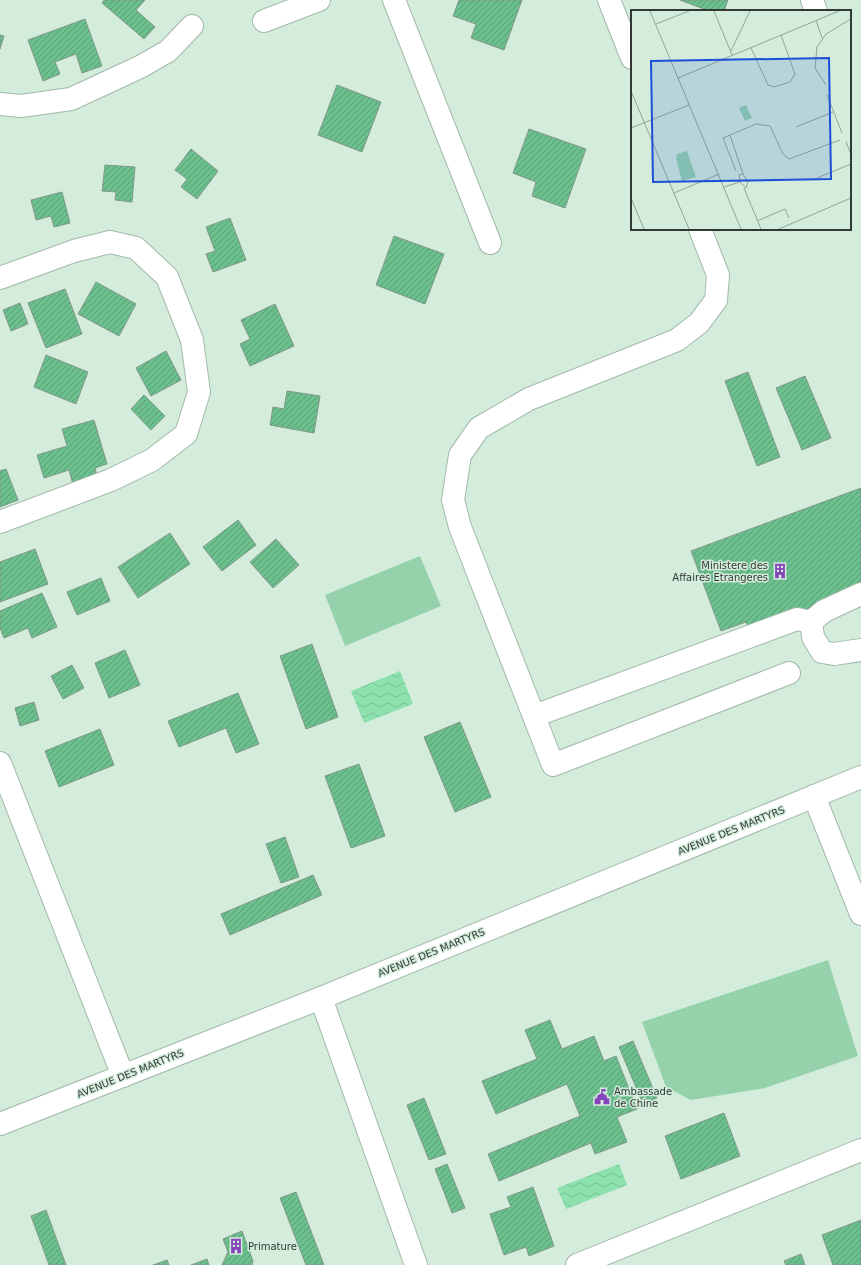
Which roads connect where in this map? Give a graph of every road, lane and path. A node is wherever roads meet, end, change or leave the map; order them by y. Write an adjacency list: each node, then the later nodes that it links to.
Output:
1 (319, 0): 6 (street)
2 (394, 0): 11 (street)
3 (609, 0): 8 (street)
4 (812, 0): 5 (street)
5 (816, 10)
6 (264, 21)
7 (192, 26): 9 (street)
8 (631, 55)
9 (0, 104)
10 (700, 230): 18 (street)
11 (490, 243)
12 (0, 278): 13 (street)
13 (0, 522)
14 (861, 594): 15 (street)
15 (811, 622): 16 (street); 18 (street)
16 (861, 650)
17 (789, 673): 18 (street)
18 (534, 716)
19 (0, 763): 24 (street)
20 (861, 777): 21 (street, AVENUE DES MARTYRS)
21 (814, 796): 22 (street); 23 (street, AVENUE DES MARTYRS)
22 (861, 914)
23 (321, 998): 24 (street, AVENUE DES MARTYRS); 27 (street)
24 (122, 1076): 25 (street, AVENUE DES MARTYRS)
25 (0, 1124)
26 (861, 1150): 28 (street)
27 (416, 1265)
28 (577, 1265)

